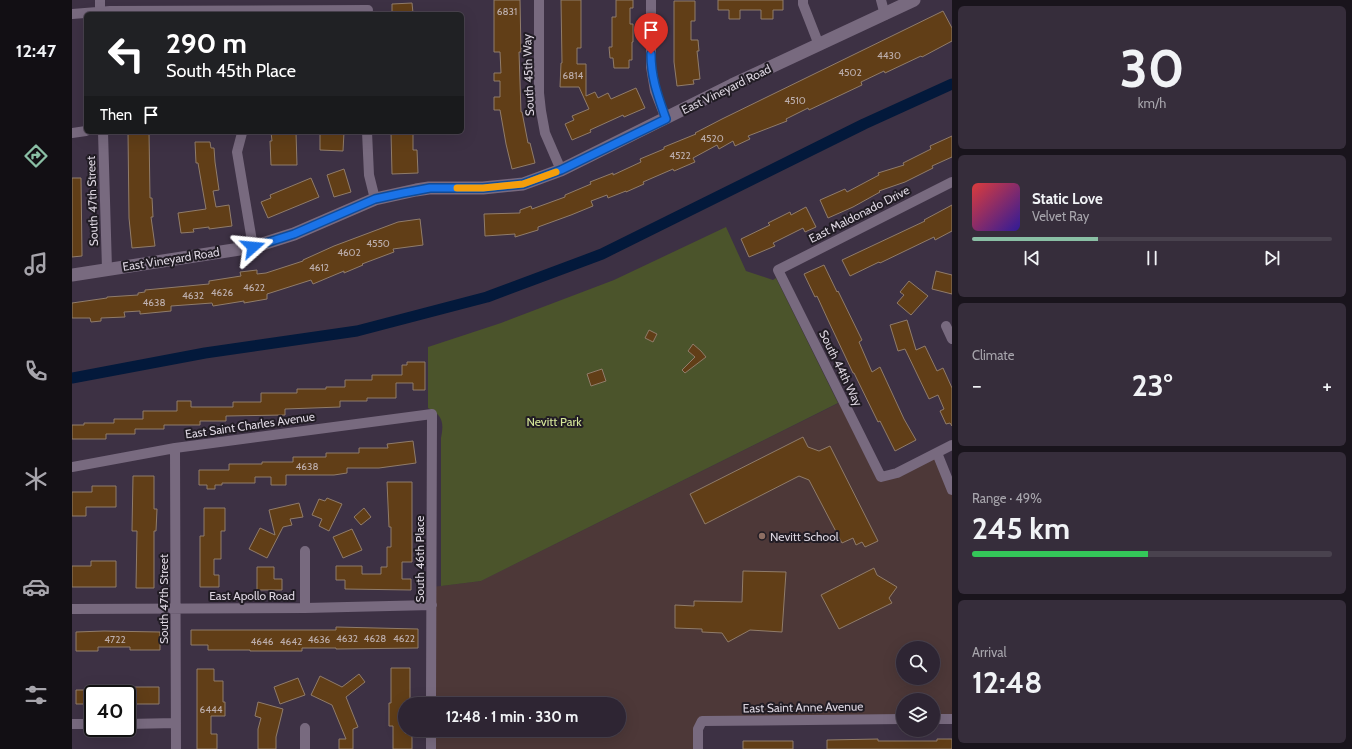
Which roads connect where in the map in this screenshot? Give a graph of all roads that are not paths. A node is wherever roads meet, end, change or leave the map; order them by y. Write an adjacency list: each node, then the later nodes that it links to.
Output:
1 (100, 0): 8 (street)
2 (539, 0): 20 (street, South 45th Way)
3 (651, 0): 14 (street)
4 (803, 0): 13 (street)
5 (881, 0): 12 (street)
6 (914, 0): 12 (street, East Vineyard Road)
7 (368, 8): 9 (street)
8 (100, 12)
9 (154, 12)
10 (72, 14): 11 (street)
11 (84, 14)
12 (885, 15): 13 (street, East Vineyard Road)
13 (819, 45): 14 (street, East Vineyard Road)
14 (666, 119): 20 (street, East Vineyard Road)
15 (84, 131): 16 (street)
16 (72, 133)
17 (103, 134): 24 (street, South 47th Street)
18 (242, 134): 23 (street)
19 (367, 134): 22 (street)
20 (561, 170): 22 (street, East Vineyard Road)
21 (952, 182): 25 (street, East Maldonado Drive)
22 (375, 199): 23 (street, East Vineyard Road)
23 (253, 247): 24 (street, East Vineyard Road)
24 (107, 269): 26 (street, East Vineyard Road)
25 (778, 270): 32 (street, South 44th Way)
26 (72, 275)
27 (946, 326): 28 (street)
28 (952, 339)
29 (432, 414): 31 (street, East Saint Charles Avenue); 36 (street, South 46th Place)
30 (952, 445): 32 (street)
31 (175, 448): 33 (street, East Saint Charles Avenue); 37 (street, South 47th Street)
32 (937, 453): 34 (street)
33 (72, 467)
34 (952, 490)
35 (305, 551): 38 (street)
36 (432, 605): 38 (street, East Apollo Road); 40 (street, South 46th Place)
37 (176, 608): 38 (street, East Apollo Road); 39 (street, East Apollo Road); 44 (street, South 47th Street)
38 (305, 608)
39 (72, 609)
40 (431, 697)
41 (940, 718): 42 (street)
42 (952, 718)
43 (896, 719): 53 (street, East Saint Anne Avenue)
44 (176, 723): 47 (street); 50 (street, South 47th Street)
45 (72, 724): 46 (street)
46 (84, 724)
47 (136, 724)
48 (305, 728): 51 (street)
49 (431, 737): 52 (street)
50 (176, 749)
51 (305, 749)
52 (431, 749)
53 (698, 749)

